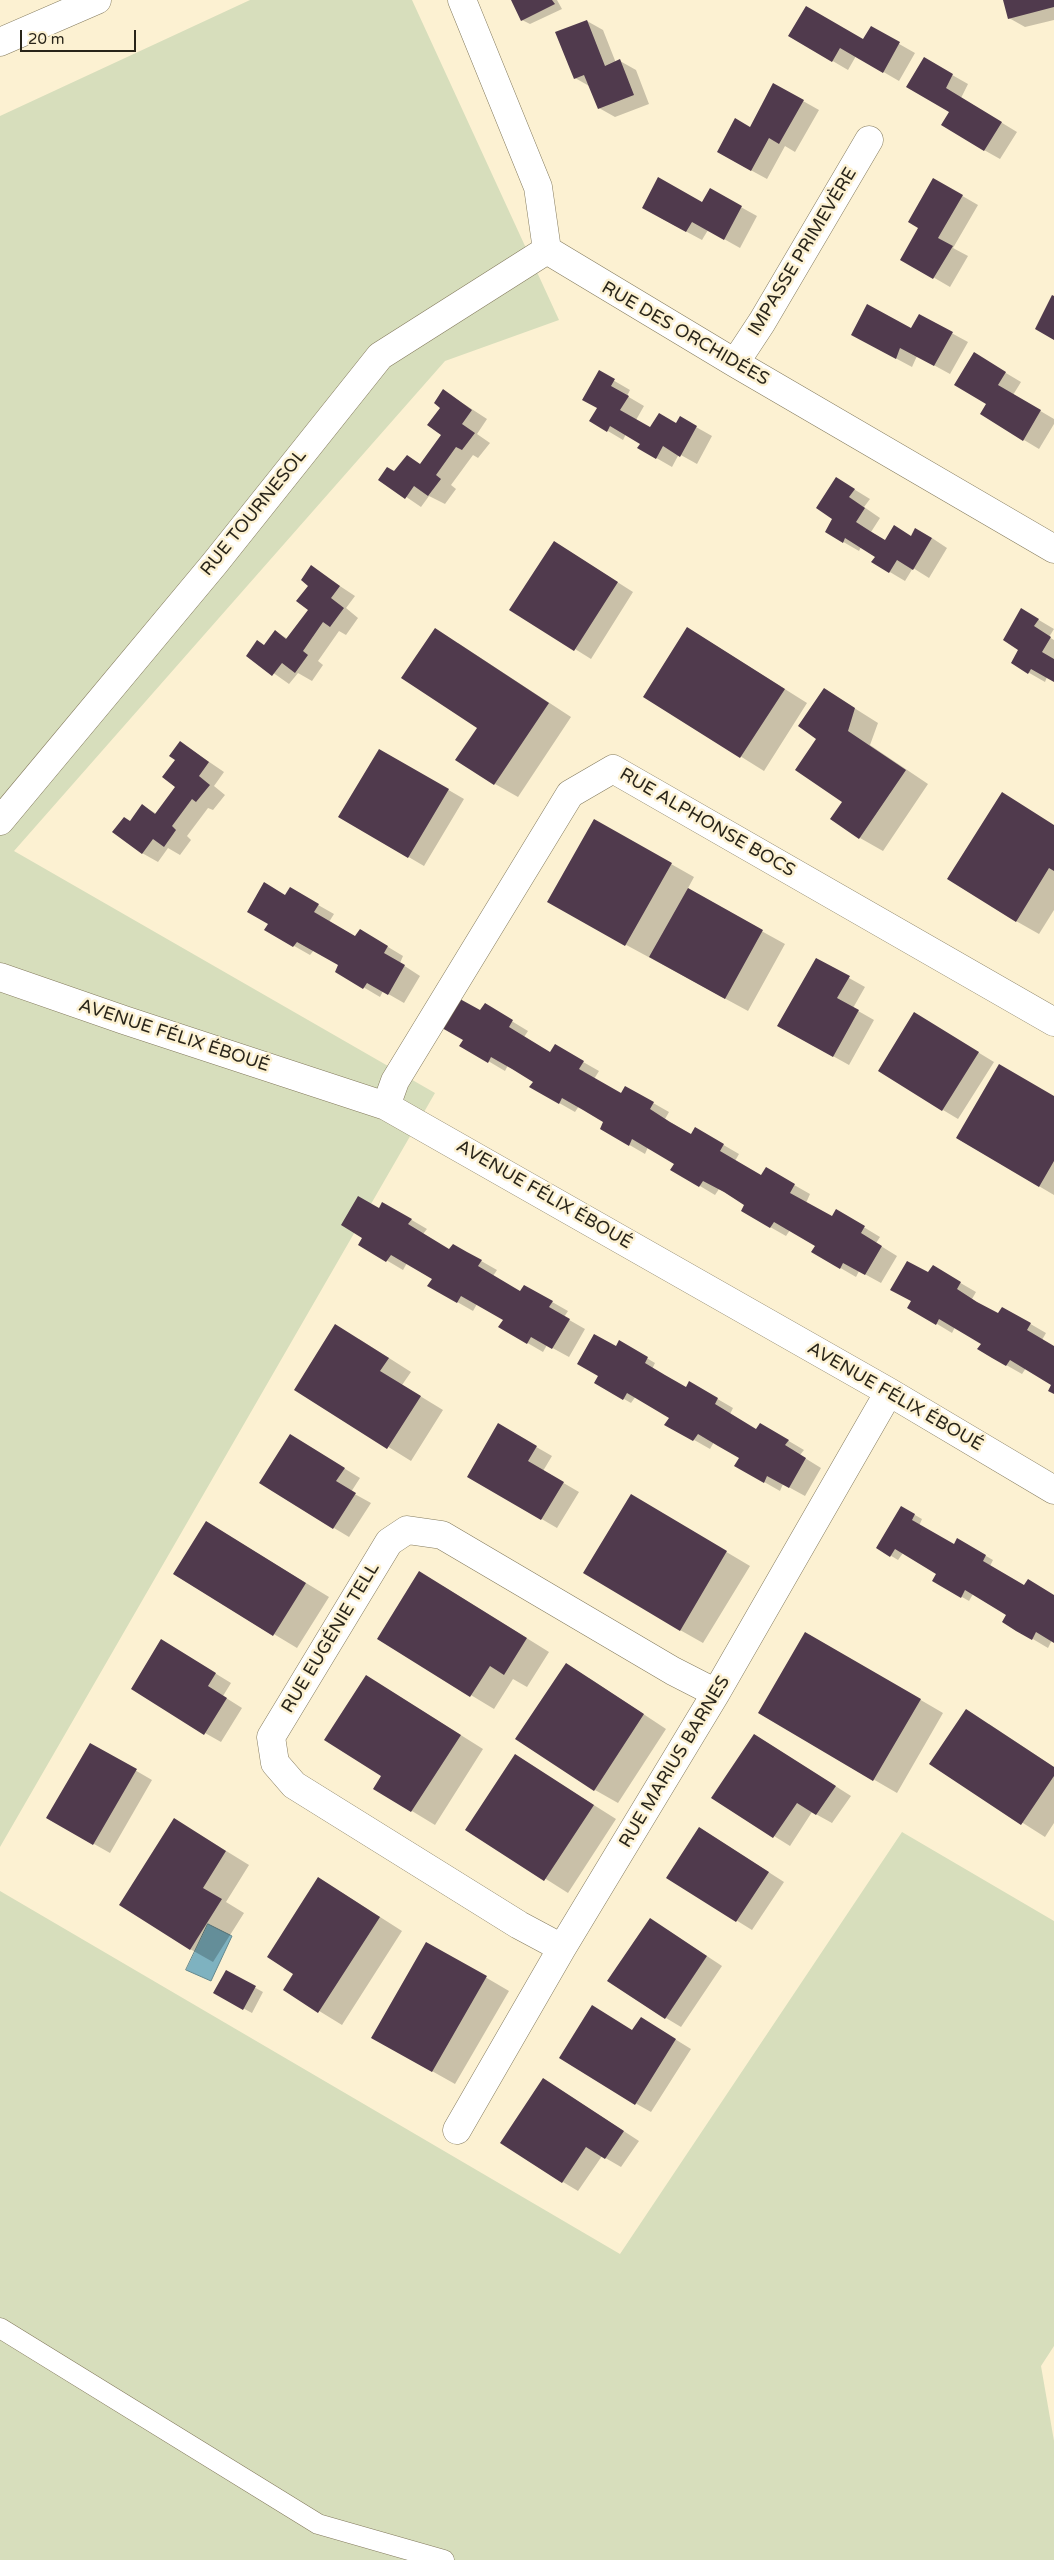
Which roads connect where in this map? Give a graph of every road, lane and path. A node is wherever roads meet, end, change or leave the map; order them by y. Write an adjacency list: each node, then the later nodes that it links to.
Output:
1 (97, 0): 3 (street)
2 (462, 0): 5 (street)
3 (0, 42)
4 (869, 140): 6 (street, IMPASSE PRIMEVÈRE)
5 (547, 250): 6 (street, RUE DES ORCHIDÉES); 8 (street, RUE TOURNESOL)
6 (735, 363): 7 (street, RUE DES ORCHIDÉES)
7 (1054, 548)
8 (0, 821)
9 (0, 977): 11 (street, AVENUE FÉLIX ÉBOUÉ)
10 (1054, 1022): 11 (street, RUE ALPHONSE BOCS)
11 (386, 1106): 12 (street, AVENUE FÉLIX ÉBOUÉ)
12 (889, 1392): 13 (street, AVENUE FÉLIX ÉBOUÉ); 14 (street, RUE MARIUS BARNES)
13 (1054, 1490)
14 (716, 1693): 15 (street, RUE MARIUS BARNES); 15 (street, RUE EUGÉNIE TELL)
15 (562, 1948): 16 (street, RUE MARIUS BARNES)
16 (457, 2130)
17 (0, 2328): 18 (lane)
18 (444, 2560)

